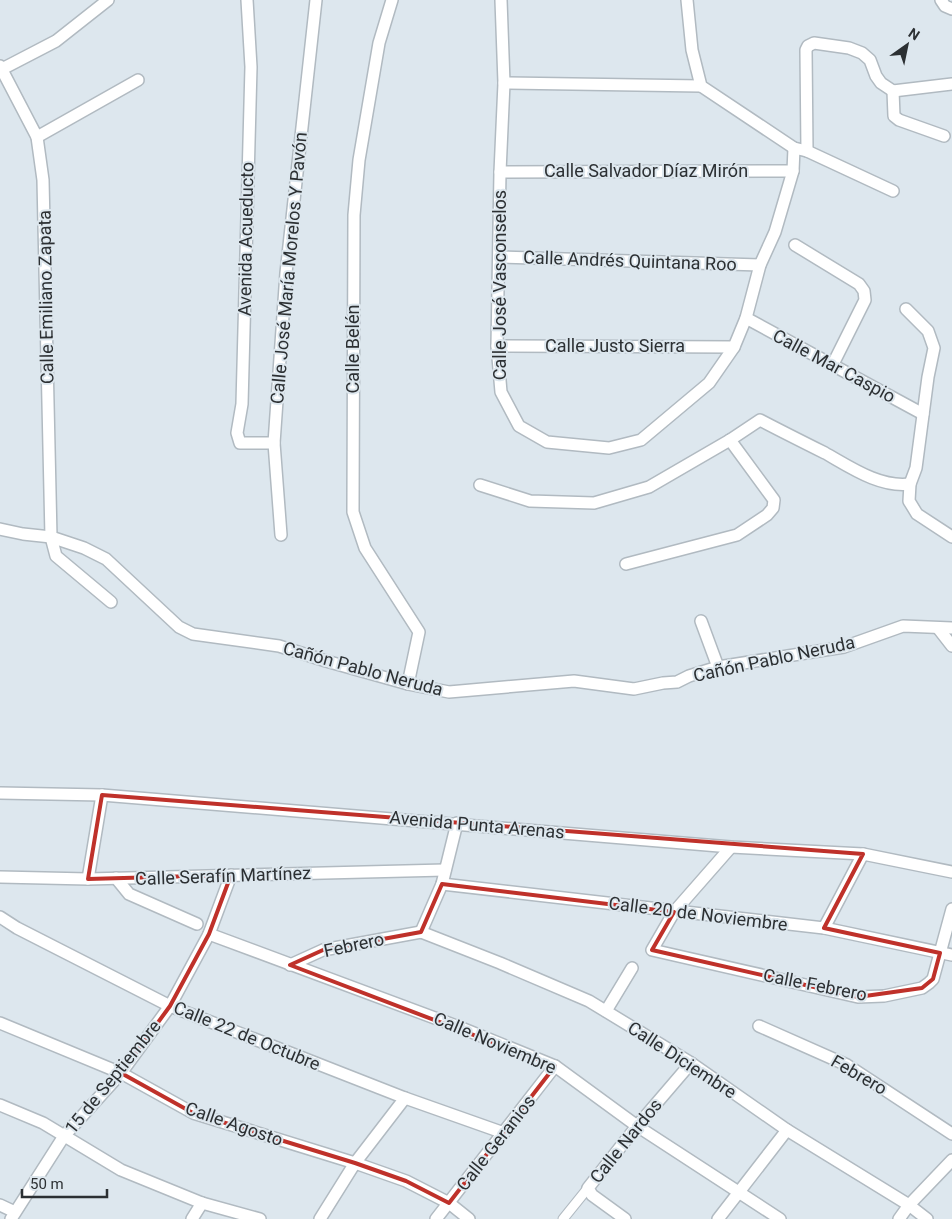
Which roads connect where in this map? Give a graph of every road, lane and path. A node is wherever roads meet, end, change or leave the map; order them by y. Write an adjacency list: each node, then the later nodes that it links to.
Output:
1 (108, 0): 9 (street)
2 (247, 0): 32 (street, Avenida Acueducto)
3 (316, 0): 32 (street, Calle José María Morelos Y Pavón)
4 (392, 0): 46 (street, Calle Belén)
5 (501, 0): 11 (street, Calle José Vasconselos)
6 (688, 0): 13 (street)
7 (940, 0): 8 (street)
8 (952, 9)
9 (1, 67): 16 (street, Calle Emiliano Zapata)
10 (138, 80): 16 (street)
11 (504, 84): 13 (street); 20 (street, Calle José Vasconselos)
12 (952, 84): 14 (street)
13 (702, 86): 17 (street)
14 (893, 91): 15 (street); 18 (street)
15 (944, 136)
16 (37, 137): 37 (street, Calle Emiliano Zapata)
17 (794, 148): 18 (street); 19 (street, Calle José Vasconselos)
18 (807, 151): 21 (street)
19 (793, 171): 20 (street, Calle Salvador Díaz Mirón); 24 (street, Calle José Vasconselos)
20 (500, 172): 23 (street, Calle José Vasconselos)
21 (894, 191)
22 (795, 246): 29 (street)
23 (499, 257): 24 (street, Calle Andrés Quintana Roo); 27 (street, Calle José Vasconselos)
24 (760, 265): 26 (street, Calle José Vasconselos)
25 (906, 309): 30 (street)
26 (746, 318): 28 (street, Calle José Vasconselos); 29 (street, Calle Mar Caspio)
27 (497, 346): 28 (street, Calle Justo Sierra); 28 (street, Calle José Vasconselos)
28 (734, 347)
29 (832, 364): 30 (street, Calle Mar Caspio)
30 (922, 414): 33 (street)
31 (730, 440): 33 (street); 34 (street); 39 (street)
32 (274, 444): 36 (street, Calle José María Morelos Y Pavón)
33 (910, 484): 38 (street)
34 (480, 485)
35 (0, 529): 37 (street, Cañón Pablo Neruda)
36 (281, 536)
37 (51, 537): 40 (street); 46 (street, Cañón Pablo Neruda)
38 (952, 537)
39 (626, 564)
40 (111, 602)
41 (701, 621): 45 (street)
42 (938, 628): 43 (street, Cañón Pablo Neruda); 44 (street); 45 (street, Cañón Pablo Neruda)
43 (952, 628)
44 (952, 646)
45 (718, 667): 46 (street, Cañón Pablo Neruda)
46 (408, 684)
47 (0, 793): 48 (street, Avenida Punta Arenas)
48 (102, 794): 49 (street, Avenida Punta Arenas); 57 (street)
49 (457, 824): 50 (street, Avenida Punta Arenas); 52 (street)
50 (731, 847): 51 (street, Avenida Punta Arenas); 60 (street)
51 (863, 854): 53 (street, Avenida Punta Arenas); 63 (street)
52 (446, 870): 54 (street, Calle Serafín Martínez); 58 (street)
53 (952, 872)
54 (231, 875): 56 (street, Calle Serafín Martínez); 65 (street, 15 de Septiembre)
55 (0, 877): 57 (street, Calle Serafín Martínez)
56 (116, 878): 57 (street, Calle Serafín Martínez); 62 (street)
57 (88, 879)
58 (442, 884): 60 (street, Calle 20 de Noviembre); 64 (street)
59 (952, 909): 66 (street, Calle Febrero)
60 (674, 912): 63 (street, Calle 20 de Noviembre); 66 (street, Calle Febrero)
61 (0, 917): 70 (street, Calle 22 de Octubre)
62 (197, 924)
63 (824, 928): 66 (street, Calle 20 de Noviembre)
64 (421, 932): 68 (street, Febrero); 71 (street, Calle Diciembre)
65 (209, 934): 68 (street, Calle Noviembre); 70 (street, 15 de Septiembre)
66 (940, 953): 67 (street, Calle 20 de Noviembre)
67 (952, 956)
68 (290, 964): 75 (street, Calle Noviembre)
69 (632, 968): 71 (street)
70 (170, 1006): 76 (street, 15 de Septiembre); 77 (street, Calle 22 de Octubre)
71 (606, 1011): 74 (street, Calle Diciembre)
72 (0, 1022): 76 (street, Calle Agosto)
73 (759, 1026): 82 (street, Febrero)
74 (691, 1063): 79 (street, Calle Nardos); 80 (street, Calle Diciembre)
75 (555, 1066): 79 (street, Calle Noviembre); 81 (street, Calle Geranios)
76 (121, 1073): 83 (street, 15 de Septiembre); 85 (street, Calle Agosto)
77 (405, 1098): 81 (street, Calle 22 de Octubre); 85 (street)
78 (0, 1105): 83 (street)
79 (637, 1126): 86 (street, Calle Nardos); 87 (street, Calle Noviembre)
80 (787, 1130): 87 (street); 91 (street, Calle Diciembre)
81 (504, 1133): 89 (street, Calle Geranios)
82 (952, 1134)
83 (64, 1136): 88 (street); 92 (street, 15 de Septiembre)
84 (952, 1160): 91 (street)
85 (355, 1163): 89 (street, Calle Agosto); 95 (street)
86 (588, 1188): 98 (street, Calle Nardos); 99 (street)
87 (739, 1192): 100 (street); 101 (street, Calle Noviembre)
88 (202, 1203): 93 (street); 94 (street)
89 (449, 1203): 96 (street, Calle Geranios); 97 (street, Calle Agosto)
90 (0, 1205): 92 (street)
91 (909, 1205): 102 (street); 103 (street, Calle Diciembre)
92 (13, 1215)
93 (192, 1219)
94 (260, 1219)
95 (320, 1219)
96 (436, 1219)
97 (469, 1219)
98 (563, 1219)
99 (625, 1219)
100 (718, 1219)
101 (780, 1219)
102 (899, 1219)
103 (928, 1219)

